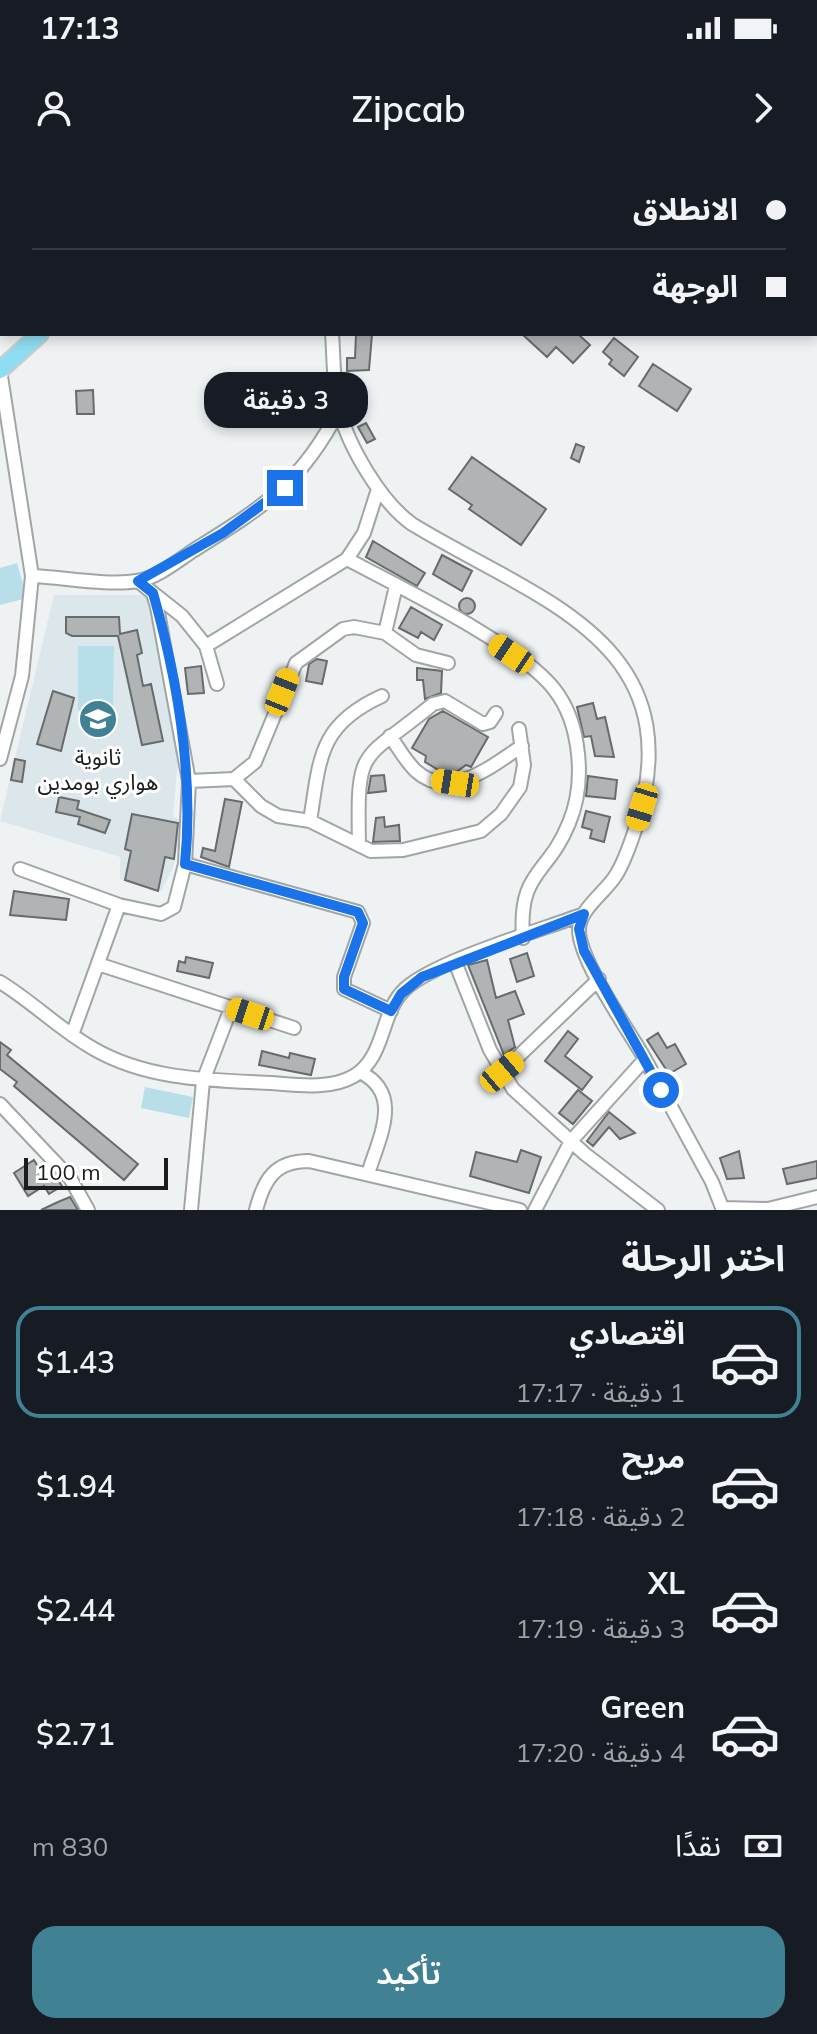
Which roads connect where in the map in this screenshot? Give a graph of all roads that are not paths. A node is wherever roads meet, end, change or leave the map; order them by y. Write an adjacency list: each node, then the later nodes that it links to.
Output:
1 (38, 336): 3 (main road)
2 (332, 336): 4 (street)
3 (0, 370): 7 (street)
4 (339, 410): 5 (street); 8 (street)
5 (378, 489): 6 (street); 28 (street)
6 (347, 559): 9 (street); 12 (street)
7 (32, 576): 8 (street); 20 (street)
8 (138, 581): 10 (street)
9 (396, 586): 11 (street); 29 (street)
10 (153, 593): 12 (street); 22 (street)
11 (385, 633): 13 (street); 21 (street)
12 (206, 646): 14 (street)
13 (448, 663)
14 (217, 684)
15 (382, 696): 23 (street)
16 (496, 713): 18 (street)
17 (519, 729): 19 (street)
18 (390, 736): 19 (street); 24 (street)
19 (522, 746): 24 (street)
20 (0, 759)
21 (234, 779): 22 (street); 23 (street)
22 (189, 781): 25 (street)
23 (310, 821): 24 (street)
24 (359, 845)
25 (185, 864): 27 (street); 35 (street)
26 (20, 869): 27 (street)
27 (119, 905): 31 (street)
28 (584, 914): 29 (street); 32 (street)
29 (523, 938): 30 (street)
30 (455, 962): 35 (street); 40 (street)
31 (98, 964): 34 (street); 37 (street)
32 (599, 979): 38 (street); 40 (street)
33 (0, 982): 37 (street)
34 (231, 1008): 36 (street); 41 (street)
35 (391, 1011): 39 (street)
36 (294, 1028)
37 (72, 1035): 41 (street)
38 (645, 1059): 43 (street); 46 (street)
39 (360, 1072): 41 (street); 44 (street)
40 (502, 1072): 43 (street)
41 (203, 1081): 48 (street)
42 (0, 1104): 47 (street)
43 (571, 1141): 51 (street); 52 (street)
44 (368, 1174): 49 (street); 50 (street)
45 (817, 1197): 46 (street)
46 (723, 1209)
47 (88, 1210)
48 (191, 1210)
49 (256, 1210)
50 (520, 1210)
51 (535, 1210)
52 (658, 1210)

